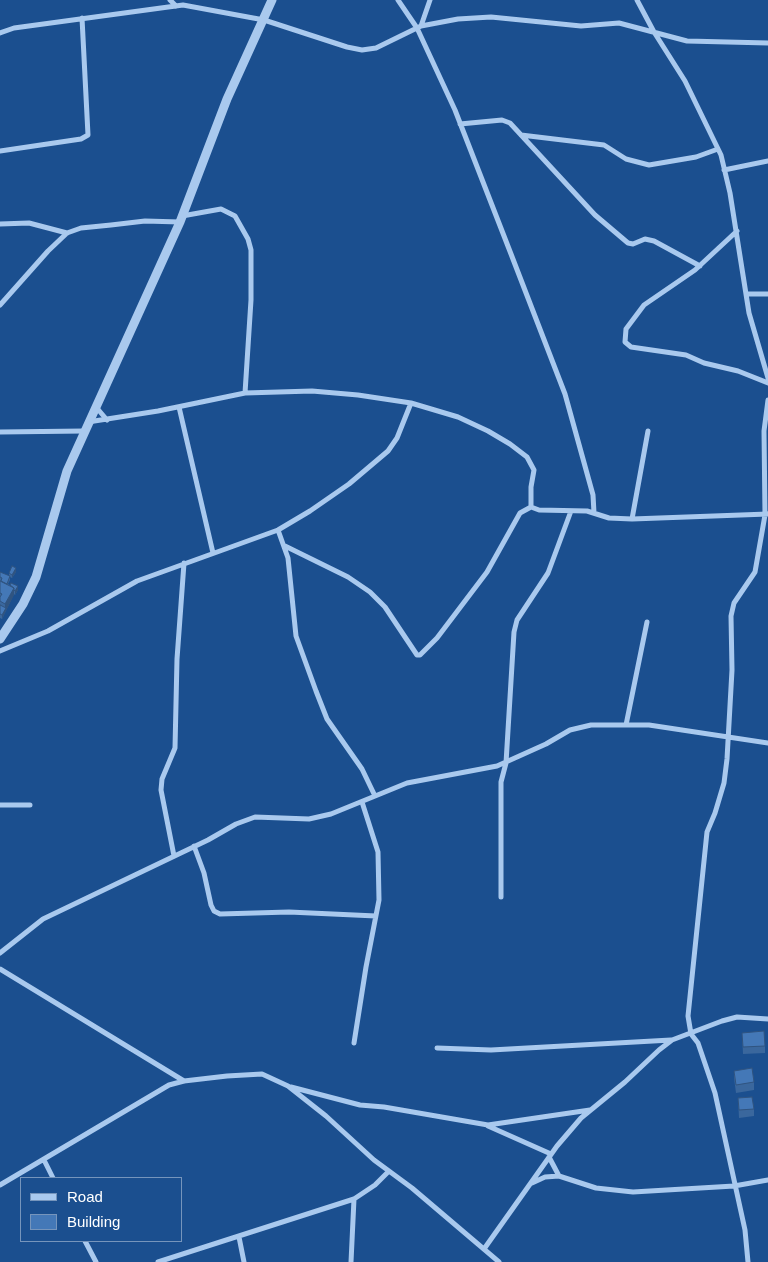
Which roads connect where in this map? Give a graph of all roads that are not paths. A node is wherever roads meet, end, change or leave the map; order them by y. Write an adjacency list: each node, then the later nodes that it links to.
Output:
1 (272, 0): 7 (street)
2 (398, 0): 8 (street)
3 (430, 0): 8 (street)
4 (637, 0): 9 (street)
5 (173, 2): 6 (street); 7 (street)
6 (82, 18): 10 (street); 15 (street)
7 (264, 20): 8 (street); 18 (street)
8 (419, 27): 9 (street); 12 (street)
9 (654, 32): 11 (street); 14 (street)
10 (0, 33)
11 (768, 43)
12 (460, 124): 13 (street); 39 (street)
13 (521, 135): 14 (street); 22 (street)
14 (718, 149): 17 (street)
15 (0, 150)
16 (768, 161): 17 (street)
17 (724, 170): 20 (street)
18 (181, 219): 21 (street); 28 (street); 31 (street)
19 (0, 224): 21 (street)
20 (737, 231): 22 (street); 23 (street)
21 (66, 233): 25 (street)
22 (700, 266): 27 (street)
23 (746, 294): 24 (street); 26 (street)
24 (768, 294)
25 (0, 305)
26 (768, 378)
27 (768, 383)
28 (245, 393): 30 (street); 32 (street)
29 (768, 400): 40 (street)
30 (411, 403): 37 (street); 42 (street)
31 (95, 406): 33 (street); 34 (street)
32 (179, 407): 33 (street); 44 (street)
33 (107, 420): 34 (street)
34 (86, 427): 36 (street); 47 (street)
35 (648, 431): 41 (street)
36 (0, 432)
37 (531, 507): 38 (street); 43 (street)
38 (571, 511): 39 (street); 52 (street)
39 (594, 512): 41 (street)
40 (766, 514): 41 (street); 50 (street)
41 (632, 519)
42 (278, 530): 43 (street); 44 (street)
43 (285, 546): 53 (street)
44 (213, 553): 45 (street)
45 (184, 563): 48 (street); 58 (street)
46 (647, 622): 49 (street)
47 (1, 636)
48 (0, 651)
49 (626, 724): 50 (street); 52 (street)
50 (728, 738): 51 (street); 64 (street)
51 (768, 743)
52 (506, 762): 53 (street); 59 (street)
53 (375, 796): 54 (street)
54 (362, 802): 57 (street); 60 (street)
55 (0, 805): 56 (street)
56 (30, 805)
57 (194, 846): 58 (street); 60 (street)
58 (174, 856): 61 (street)
59 (502, 897)
60 (376, 916): 66 (street)
61 (0, 953)
62 (0, 969): 68 (street)
63 (768, 1018): 64 (street)
64 (691, 1034): 65 (street); 80 (street)
65 (672, 1040): 67 (street); 70 (street)
66 (354, 1043)
67 (437, 1048)
68 (184, 1081): 69 (street); 73 (street)
69 (288, 1086): 71 (street); 74 (street)
70 (590, 1110): 71 (street); 72 (street)
71 (488, 1125): 72 (street)
72 (550, 1156): 75 (street); 78 (street)
73 (44, 1160): 76 (street); 79 (street)
74 (389, 1171): 81 (street); 84 (street)
75 (559, 1176): 78 (street); 80 (street)
76 (52, 1177)
77 (768, 1180): 80 (street)
78 (532, 1183): 84 (street)
79 (0, 1185)
80 (734, 1186): 90 (street)
81 (354, 1199): 82 (street); 88 (street)
82 (239, 1237): 86 (street); 87 (street)
83 (86, 1242): 85 (street)
84 (484, 1249): 89 (street)
85 (96, 1262)
86 (158, 1262)
87 (244, 1262)
88 (351, 1262)
89 (499, 1262)
90 (748, 1262)

